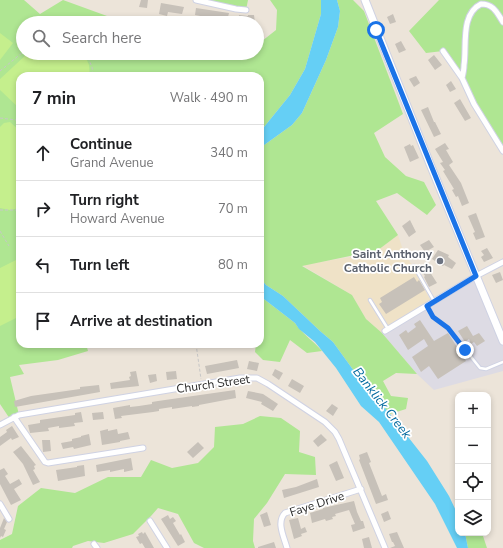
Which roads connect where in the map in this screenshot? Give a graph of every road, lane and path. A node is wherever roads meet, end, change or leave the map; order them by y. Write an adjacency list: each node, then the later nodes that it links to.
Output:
1 (198, 0): 3 (street)
2 (365, 0): 20 (street)
3 (246, 10)
4 (503, 22): 10 (street)
5 (443, 50): 10 (street)
6 (16, 58): 8 (path)
7 (89, 60): 9 (path)
8 (0, 71)
9 (93, 72)
10 (462, 78): 13 (street)
11 (0, 118): 12 (path)
12 (16, 120)
13 (503, 151)
14 (0, 210): 15 (path)
15 (16, 210)
16 (0, 231): 17 (path)
17 (9, 246)
18 (503, 262): 20 (street)
19 (414, 266): 22 (lane)
20 (476, 276): 22 (street); 25 (street)
21 (370, 300): 24 (lane)
22 (434, 301): 23 (street)
23 (427, 306): 24 (street); 27 (lane)
24 (387, 331)
25 (503, 341)
26 (196, 348): 28 (path)
27 (503, 362)
28 (201, 385): 29 (street, Church Street); 32 (street, Church Street)
29 (14, 416): 30 (street, Church Street); 31 (street)
30 (0, 425)
31 (143, 448)
32 (361, 489): 37 (street, Faye Drive); 38 (street, Church Street)
33 (0, 504): 34 (street)
34 (9, 519)
35 (150, 521): 36 (street)
36 (167, 548)
37 (287, 548)
38 (385, 548)

